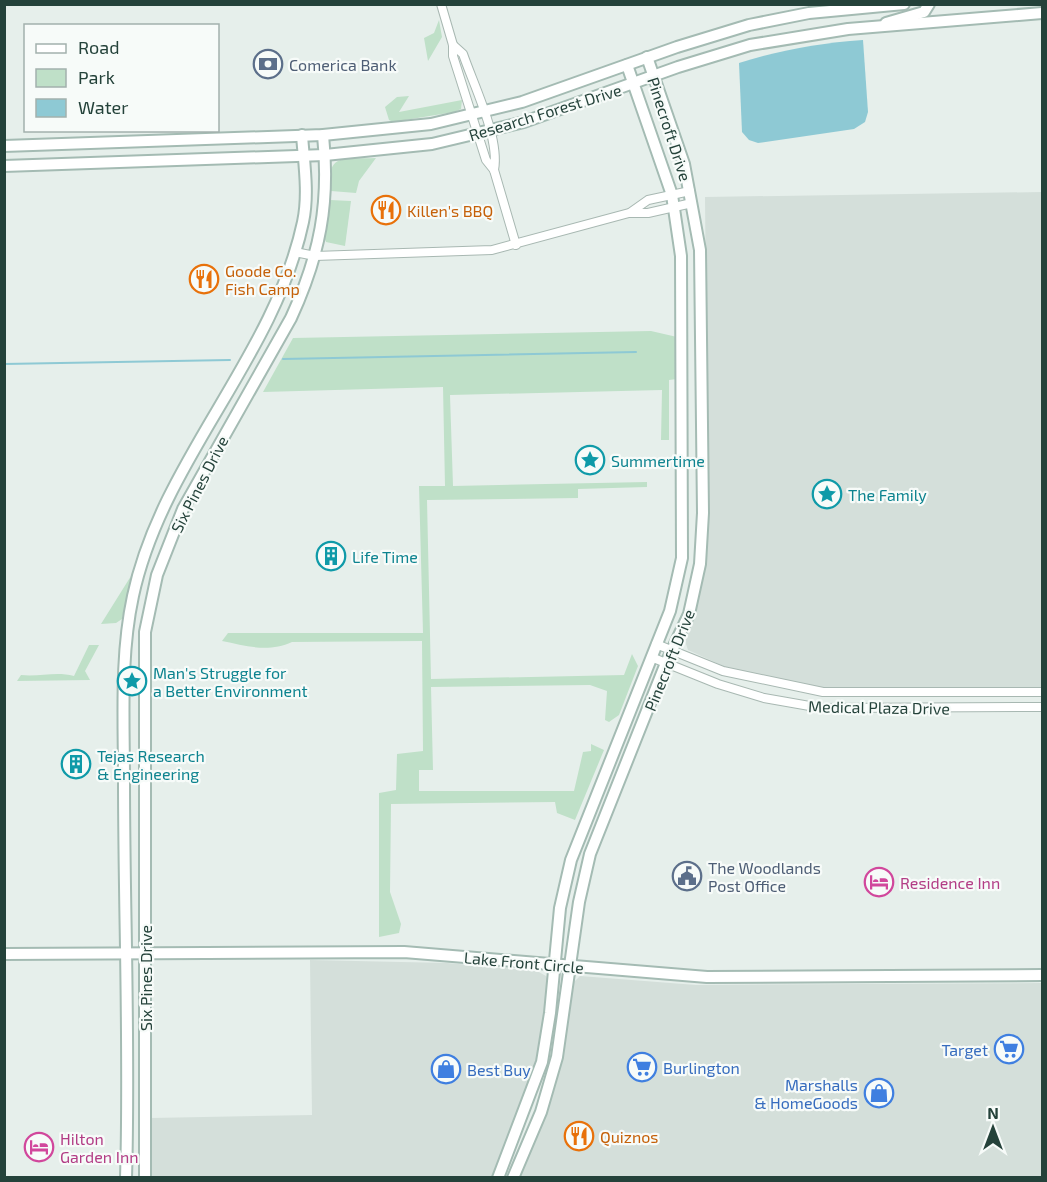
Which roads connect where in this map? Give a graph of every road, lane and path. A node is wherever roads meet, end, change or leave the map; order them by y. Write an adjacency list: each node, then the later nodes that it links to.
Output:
1 (441, 4): 6 (street)
2 (929, 4): 5 (street)
3 (898, 5): 7 (street, Research Forest Drive)
4 (1042, 13): 5 (street, Research Forest Drive)
5 (878, 26): 9 (street, Research Forest Drive)
6 (453, 45): 11 (street); 12 (street)
7 (647, 57): 8 (street, Research Forest Drive); 9 (street, Pinecroft Drive)
8 (627, 65): 10 (street, Pinecroft Drive); 11 (street, Research Forest Drive)
9 (654, 76): 10 (street, Research Forest Drive); 24 (street, Pinecroft Drive)
10 (632, 85): 13 (street, Research Forest Drive); 25 (street, Pinecroft Drive)
11 (483, 113): 12 (street, Research Forest Drive); 13 (street)
12 (471, 115): 15 (street, Research Forest Drive); 16 (street)
13 (490, 132): 16 (street, Research Forest Drive); 23 (street)
14 (303, 135): 15 (street, Research Forest Drive); 17 (street, Research Forest Drive); 20 (street, Six Pines Drive)
15 (323, 135): 19 (street, Six Pines Drive)
16 (478, 135): 19 (street, Research Forest Drive); 23 (street)
17 (130, 142): 18 (street, Research Forest Drive); 21 (street)
18 (4, 146)
19 (325, 155): 20 (street, Research Forest Drive); 31 (street, Six Pines Drive)
20 (304, 156): 21 (street, Research Forest Drive); 30 (street, Six Pines Drive)
21 (110, 162): 22 (street, Research Forest Drive)
22 (4, 166)
23 (494, 170): 29 (street)
24 (690, 191): 25 (street); 26 (street, Pinecroft Drive)
25 (672, 195): 27 (street, Pinecroft Drive); 28 (street)
26 (692, 203): 27 (street); 37 (street, Pinecroft Drive)
27 (674, 207): 28 (street); 36 (street, Pinecroft Drive)
28 (629, 213): 29 (street)
29 (516, 245): 31 (street)
30 (295, 252): 31 (street); 32 (street, Six Pines Drive)
31 (315, 256): 33 (street, Six Pines Drive)
32 (227, 393): 33 (street); 34 (street, Six Pines Drive)
33 (243, 402): 35 (street, Six Pines Drive)
34 (166, 502): 35 (street); 42 (street, Six Pines Drive)
35 (183, 509): 44 (street, Six Pines Drive)
36 (656, 644): 37 (street, Medical Plaza Drive); 38 (street, Pinecroft Drive)
37 (672, 650): 39 (street, Pinecroft Drive); 40 (street, Medical Plaza Drive)
38 (651, 657): 39 (street, Medical Plaza Drive); 45 (street, Pinecroft Drive)
39 (666, 663): 41 (street, Medical Plaza Drive); 46 (street, Pinecroft Drive)
40 (1042, 692)
41 (1042, 707)
42 (126, 953): 43 (street, Lake Front Circle); 44 (street, Lake Front Circle); 48 (street, Six Pines Drive)
43 (4, 954)
44 (144, 954): 45 (street, Lake Front Circle); 49 (street, Six Pines Drive)
45 (554, 964): 46 (street, Lake Front Circle); 52 (street, Pinecroft Drive)
46 (570, 966): 47 (street, Lake Front Circle); 53 (street, Pinecroft Drive)
47 (1042, 975)
48 (128, 1128): 49 (street); 50 (street, Six Pines Drive)
49 (146, 1129): 51 (street, Six Pines Drive)
50 (126, 1178)
51 (144, 1178)
52 (498, 1178)
53 (513, 1178)

